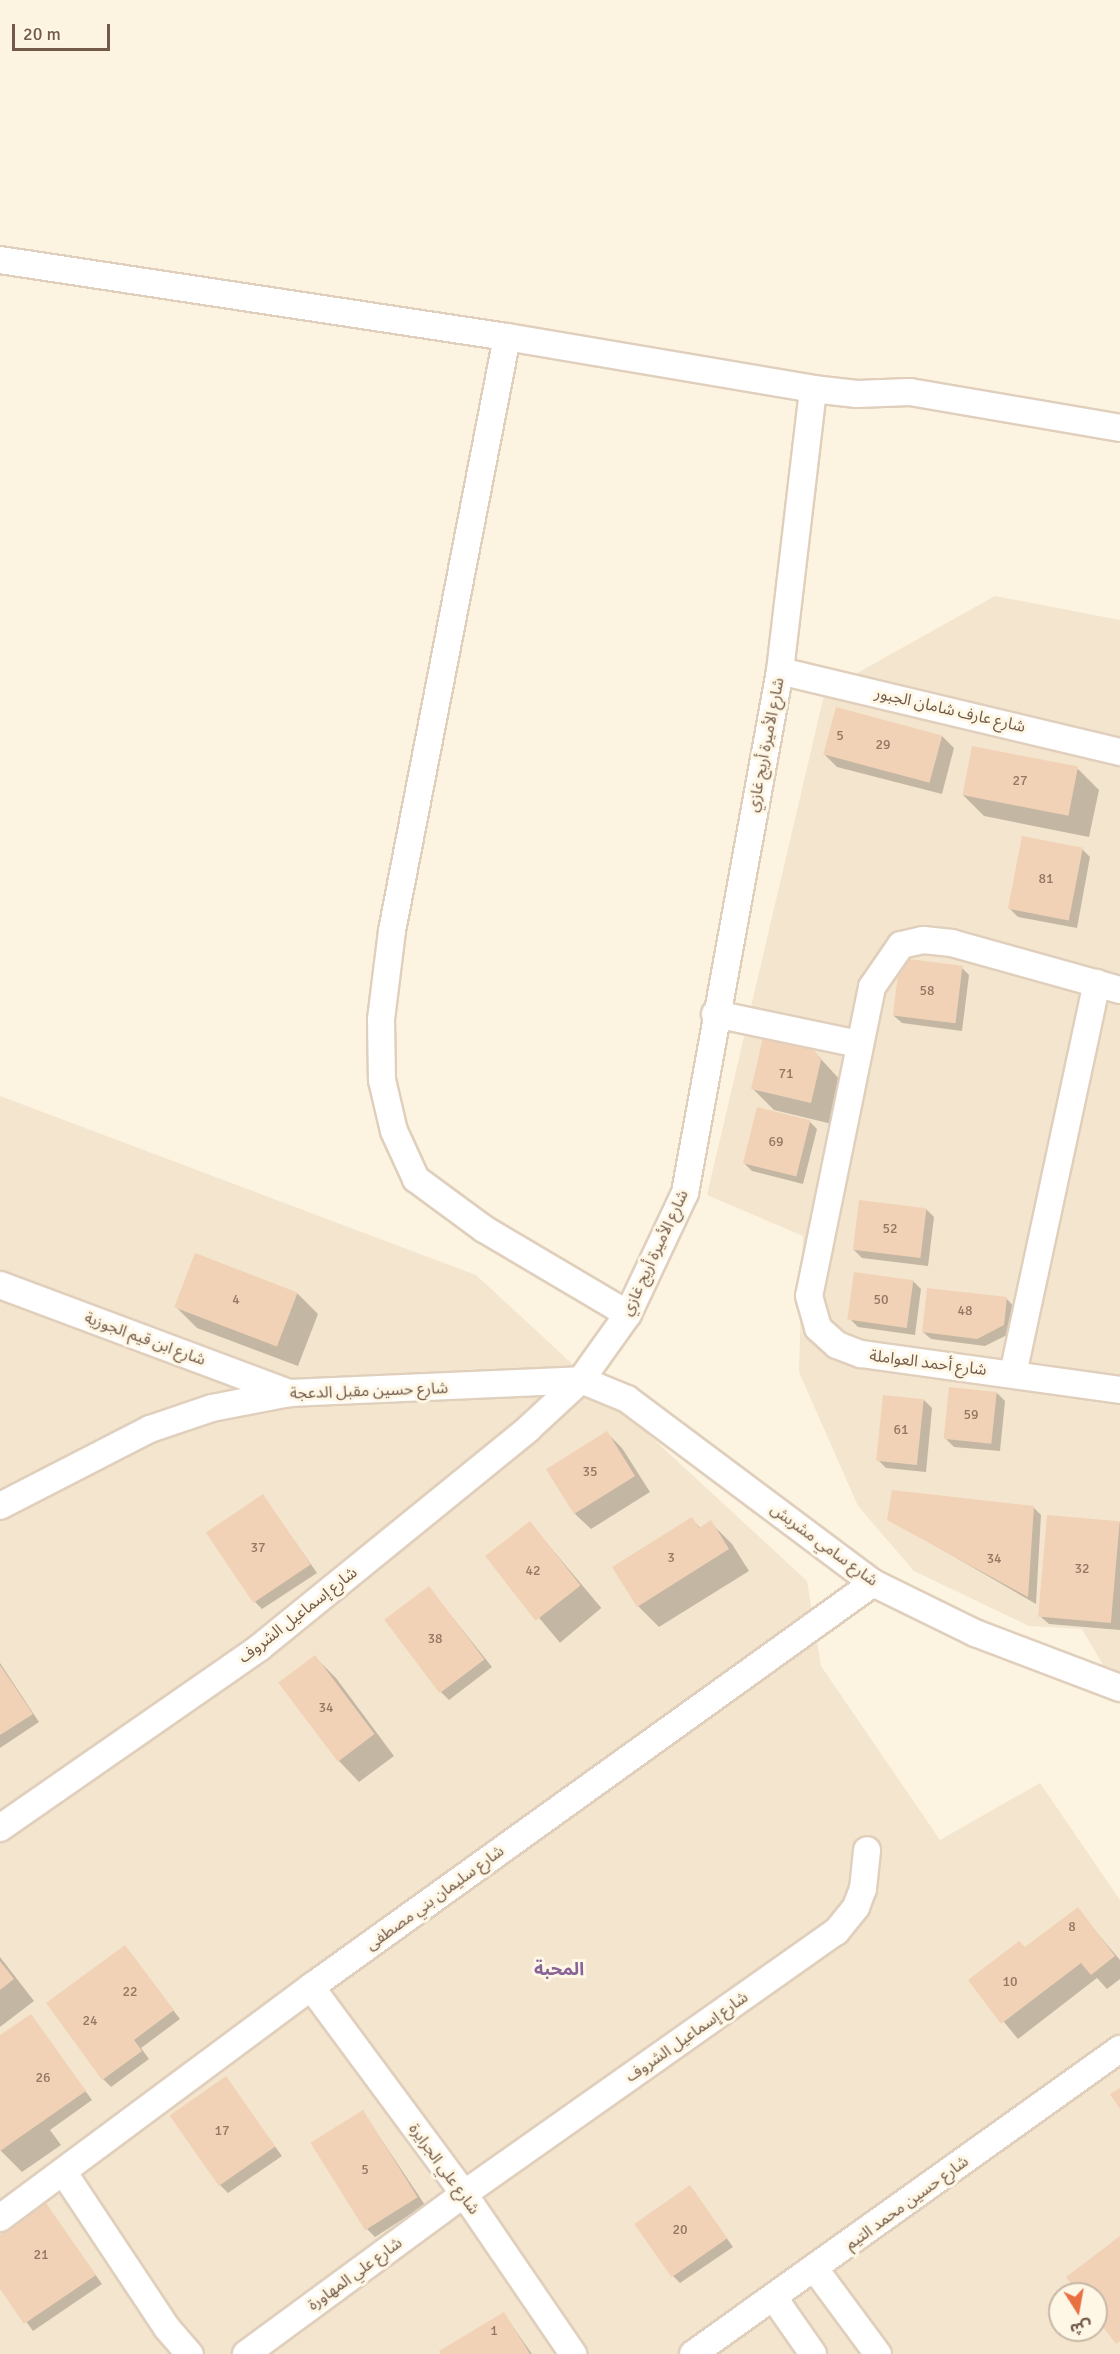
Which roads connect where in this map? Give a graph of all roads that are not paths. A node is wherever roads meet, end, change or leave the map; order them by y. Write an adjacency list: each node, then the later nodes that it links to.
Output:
1 (0, 260): 2 (street)
2 (507, 337): 3 (street); 11 (street)
3 (813, 389): 4 (street); 5 (street, شارع الأميرة أريج غازي)
4 (1120, 428)
5 (780, 671): 6 (street, شارع عارف شامان الجبور); 8 (street, شارع الأميرة أريج غازي)
6 (1120, 752)
7 (1109, 986): 9 (street, شارع أحمد العواملة); 12 (street)
8 (715, 1014): 9 (street); 11 (street, شارع الأميرة أريج غازي)
9 (859, 1044): 12 (street, شارع أحمد العواملة)
10 (0, 1285): 15 (street, شارع ابن قيم الجوزية)
11 (628, 1314): 13 (street, شارع الأميرة أريج غازي)
12 (1013, 1374): 14 (street, شارع أحمد العواملة)
13 (581, 1380): 15 (street, شارع حسين مقبل الدعجة); 17 (street, شارع سامي مشربش); 19 (street, شارع إسماعيل الشروف)
14 (1120, 1390)
15 (289, 1393): 16 (street, شارع حسين مقبل الدعجة)
16 (0, 1506)
17 (873, 1583): 18 (street, شارع سامي مشربش); 21 (street, شارع سليمان بني مصطفى)
18 (1120, 1688)
19 (0, 1828)
20 (867, 1850): 24 (street, شارع إسماعيل الشروف)
21 (311, 1987): 23 (street, شارع سليمان بني مصطفى); 24 (street, شارع علي الجرايرة)
22 (1120, 2049): 26 (street, شارع حسين محمد التيم)
23 (64, 2173): 25 (street, شارع سليمان بني مصطفى); 28 (street)
24 (464, 2194): 29 (street, شارع علي المهاورة); 30 (street, شارع علي الجرايرة)
25 (0, 2218)
26 (815, 2269): 27 (street, شارع حسين محمد التيم); 33 (street)
27 (774, 2298): 31 (street, شارع حسين محمد التيم); 32 (street)
28 (190, 2354)
29 (246, 2354)
30 (573, 2354)
31 (693, 2354)
32 (813, 2354)
33 (878, 2354)

